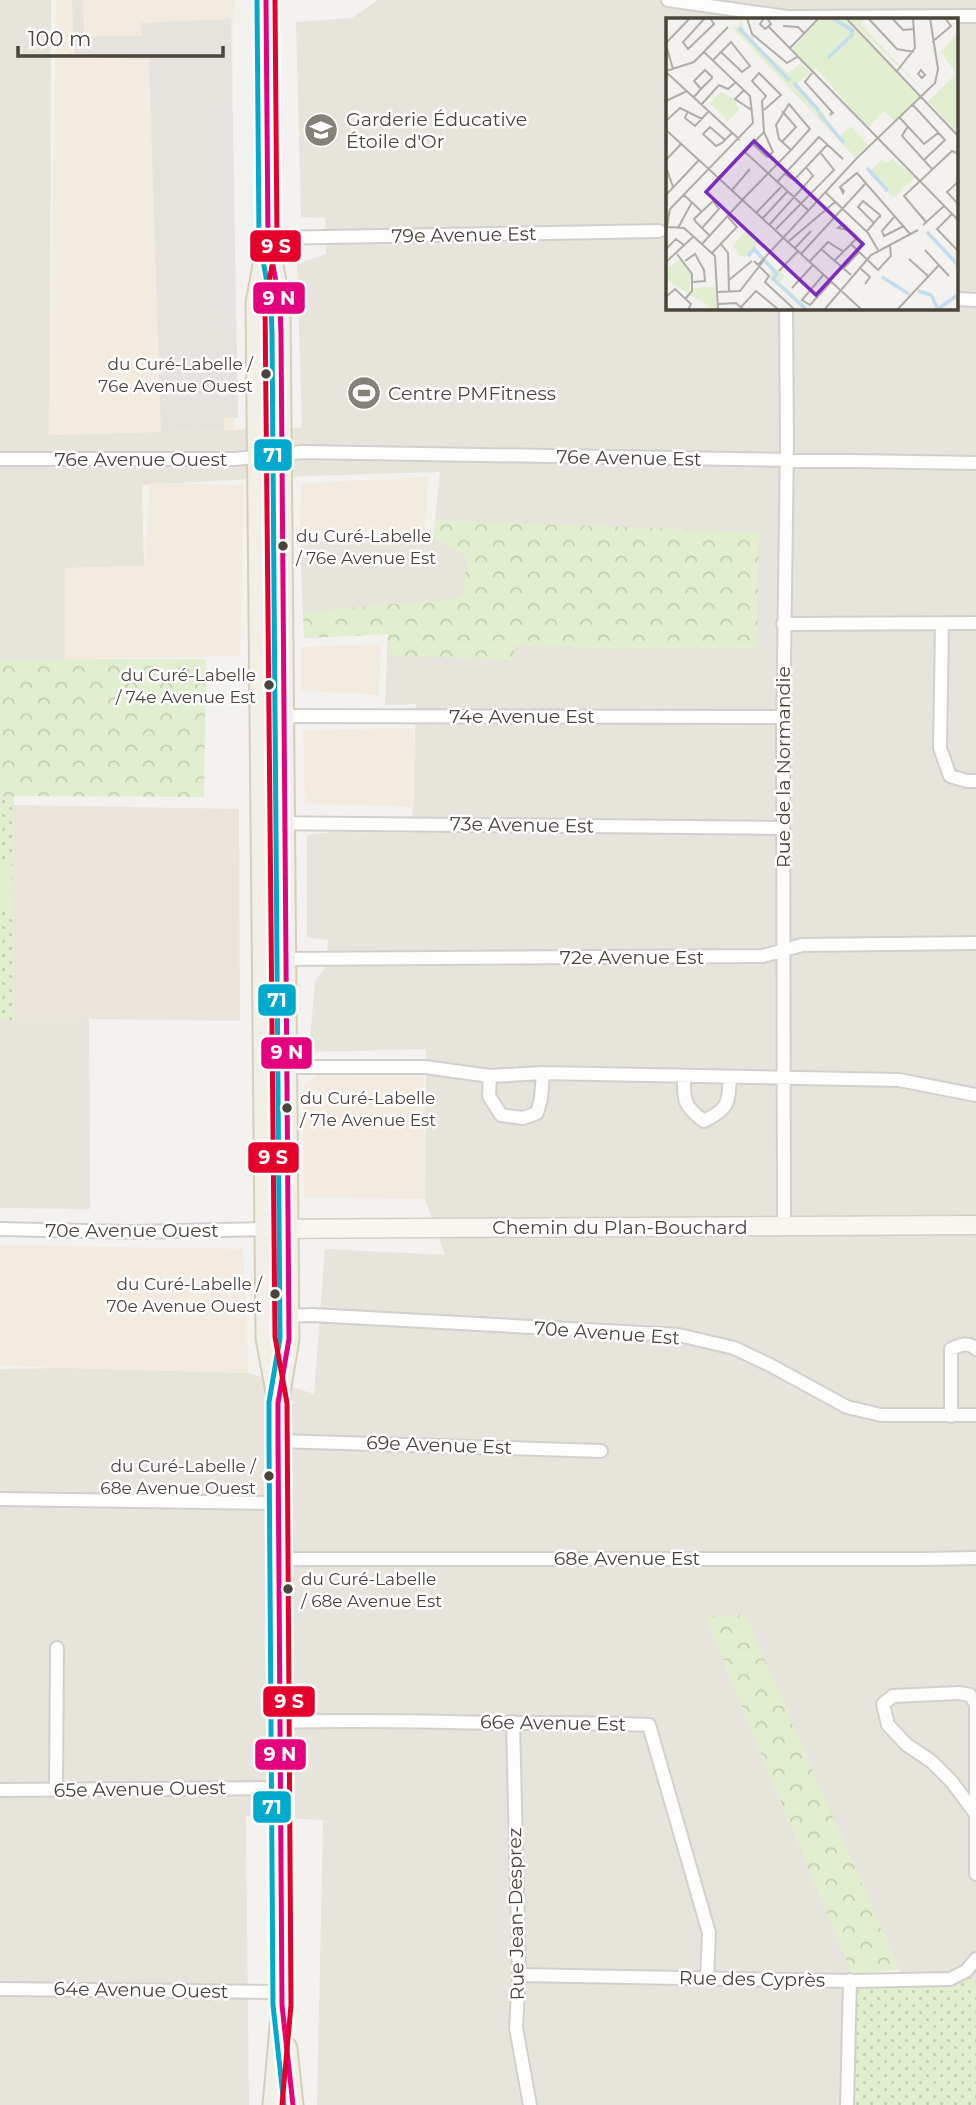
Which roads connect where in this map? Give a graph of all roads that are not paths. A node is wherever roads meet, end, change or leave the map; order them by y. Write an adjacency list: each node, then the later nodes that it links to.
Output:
1 (266, 0): 7 (main road)
2 (668, 0): 4 (street)
3 (976, 16): 5 (street)
4 (787, 18): 5 (street)
5 (939, 18)
6 (659, 231): 7 (street, 79e Avenue Est)
7 (268, 238): 11 (main road); 12 (main road)
8 (958, 299): 9 (street)
9 (976, 300)
10 (786, 310): 14 (street, Rue de la Normandie)
11 (282, 453): 12 (street, 76e Avenue Ouest); 14 (street, 76e Avenue Est); 20 (main road)
12 (258, 456): 13 (street, 76e Avenue Ouest); 19 (main road)
13 (0, 459)
14 (786, 461): 15 (street, 76e Avenue Est); 17 (street, Rue de la Normandie)
15 (976, 463)
16 (976, 623): 18 (street)
17 (783, 624): 18 (street); 21 (street, Rue de la Normandie)
18 (942, 624): 22 (street)
19 (260, 716): 20 (street, 74e Avenue Est); 23 (main road)
20 (285, 716): 21 (street, 74e Avenue Est); 24 (main road)
21 (783, 717): 25 (street, Rue de la Normandie)
22 (976, 781)
23 (261, 823): 24 (street, 73e Avenue Est); 40 (main road)
24 (285, 823): 25 (street, 73e Avenue Est); 28 (main road)
25 (782, 828): 27 (street, Rue de la Normandie)
26 (976, 943): 27 (street, 72e Avenue Est)
27 (783, 951): 28 (street, 72e Avenue Est); 34 (street, Rue de la Normandie)
28 (286, 959): 29 (main road)
29 (287, 1067): 31 (street); 39 (main road)
30 (543, 1073): 31 (street); 31 (street); 32 (street)
31 (490, 1076)
32 (684, 1076): 33 (street); 33 (street)
33 (730, 1077): 34 (street)
34 (784, 1077): 35 (street); 37 (street, Rue de la Normandie)
35 (976, 1095)
36 (976, 1225): 37 (street, Chemin du Plan-Bouchard)
37 (784, 1226): 39 (street, Chemin du Plan-Bouchard)
38 (0, 1229): 40 (street, 70e Avenue Ouest)
39 (289, 1229): 40 (street, Chemin du Plan-Bouchard); 41 (main road)
40 (264, 1230): 43 (main road)
41 (289, 1316): 43 (main road); 45 (street, 70e Avenue Est)
42 (976, 1349): 45 (street)
43 (278, 1404): 46 (main road)
44 (975, 1411): 45 (street, 70e Avenue Est)
45 (951, 1416)
46 (278, 1441): 47 (street, 69e Avenue Est); 49 (main road)
47 (601, 1451)
48 (0, 1499): 49 (street)
49 (278, 1503): 51 (main road)
50 (976, 1558): 51 (street, 68e Avenue Est)
51 (278, 1559): 53 (main road)
52 (57, 1648): 57 (street)
53 (280, 1721): 54 (street, 66e Avenue Est); 55 (main road)
54 (513, 1722): 61 (street, Rue Jean-Desprez); 62 (street, 66e Avenue Est)
55 (281, 1788): 57 (street, 65e Avenue Ouest); 65 (main road)
56 (0, 1790): 57 (street, 65e Avenue Ouest)
57 (57, 1790)
58 (975, 1813): 58 (street); 59 (street)
59 (976, 1874)
60 (976, 1959): 63 (street, Rue des Cyprès)
61 (519, 1975): 62 (street, Rue des Cyprès); 68 (street, Rue Jean-Desprez)
62 (707, 1978): 63 (street, Rue des Cyprès)
63 (850, 1980): 69 (street)
64 (0, 1989): 65 (street, 64e Avenue Ouest)
65 (282, 1998): 66 (main road); 67 (main road)
66 (273, 2105)
67 (293, 2105)
68 (530, 2105)
69 (847, 2105)

